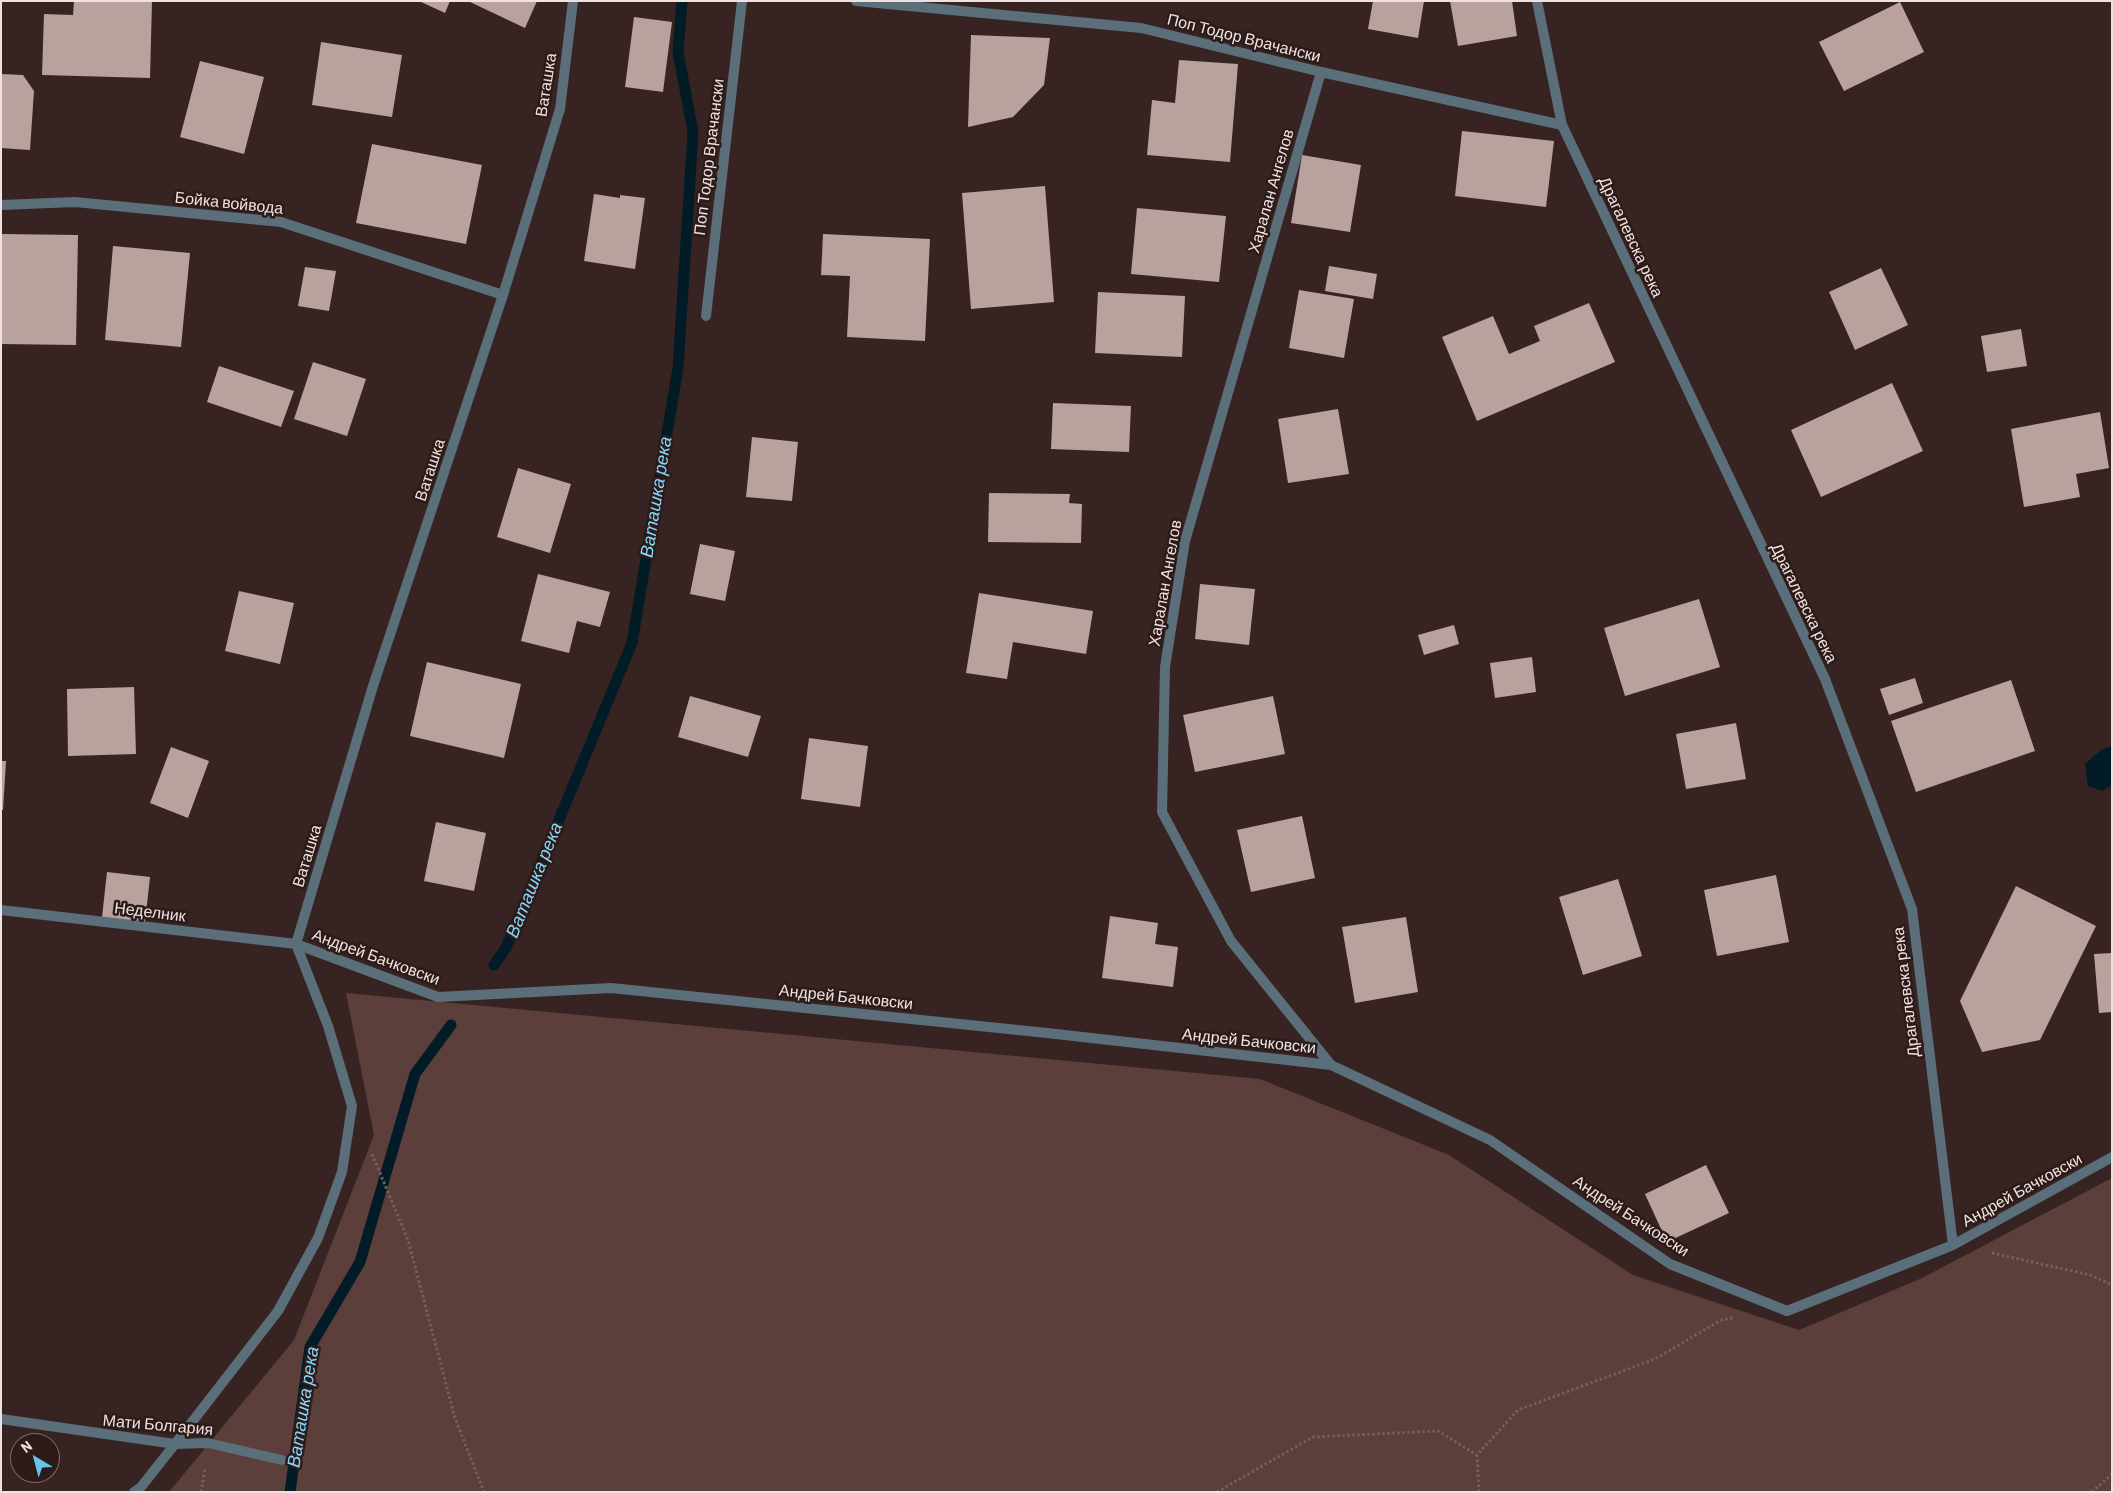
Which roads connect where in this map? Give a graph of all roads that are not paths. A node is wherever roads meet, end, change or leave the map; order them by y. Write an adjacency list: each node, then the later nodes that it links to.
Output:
1 (573, 1): 8 (street, Ваташка)
2 (742, 1): 9 (street, Поп Тодор Врачански)
3 (856, 1): 5 (street, Поп Тодор Врачански)
4 (1537, 1): 6 (street, Драгалевска река)
5 (1321, 72): 6 (street, Поп Тодор Врачански); 12 (street, Харалан Ангелов)
6 (1562, 125): 14 (street, Драгалевска река)
7 (1, 205): 8 (street, Бойка войвода)
8 (503, 295): 11 (street, Ваташка)
9 (706, 316)
10 (1, 910): 11 (street, Неделник)
11 (296, 944): 12 (street, Андрей Бачковски); 16 (street)
12 (1331, 1065): 14 (street, Андрей Бачковски)
13 (2112, 1157): 14 (street, Андрей Бачковски)
14 (1952, 1245)
15 (1, 1420): 16 (street, Мати Болгария)
16 (175, 1444): 17 (street, Мати Болгария); 18 (street)
17 (282, 1460)
18 (134, 1492)

